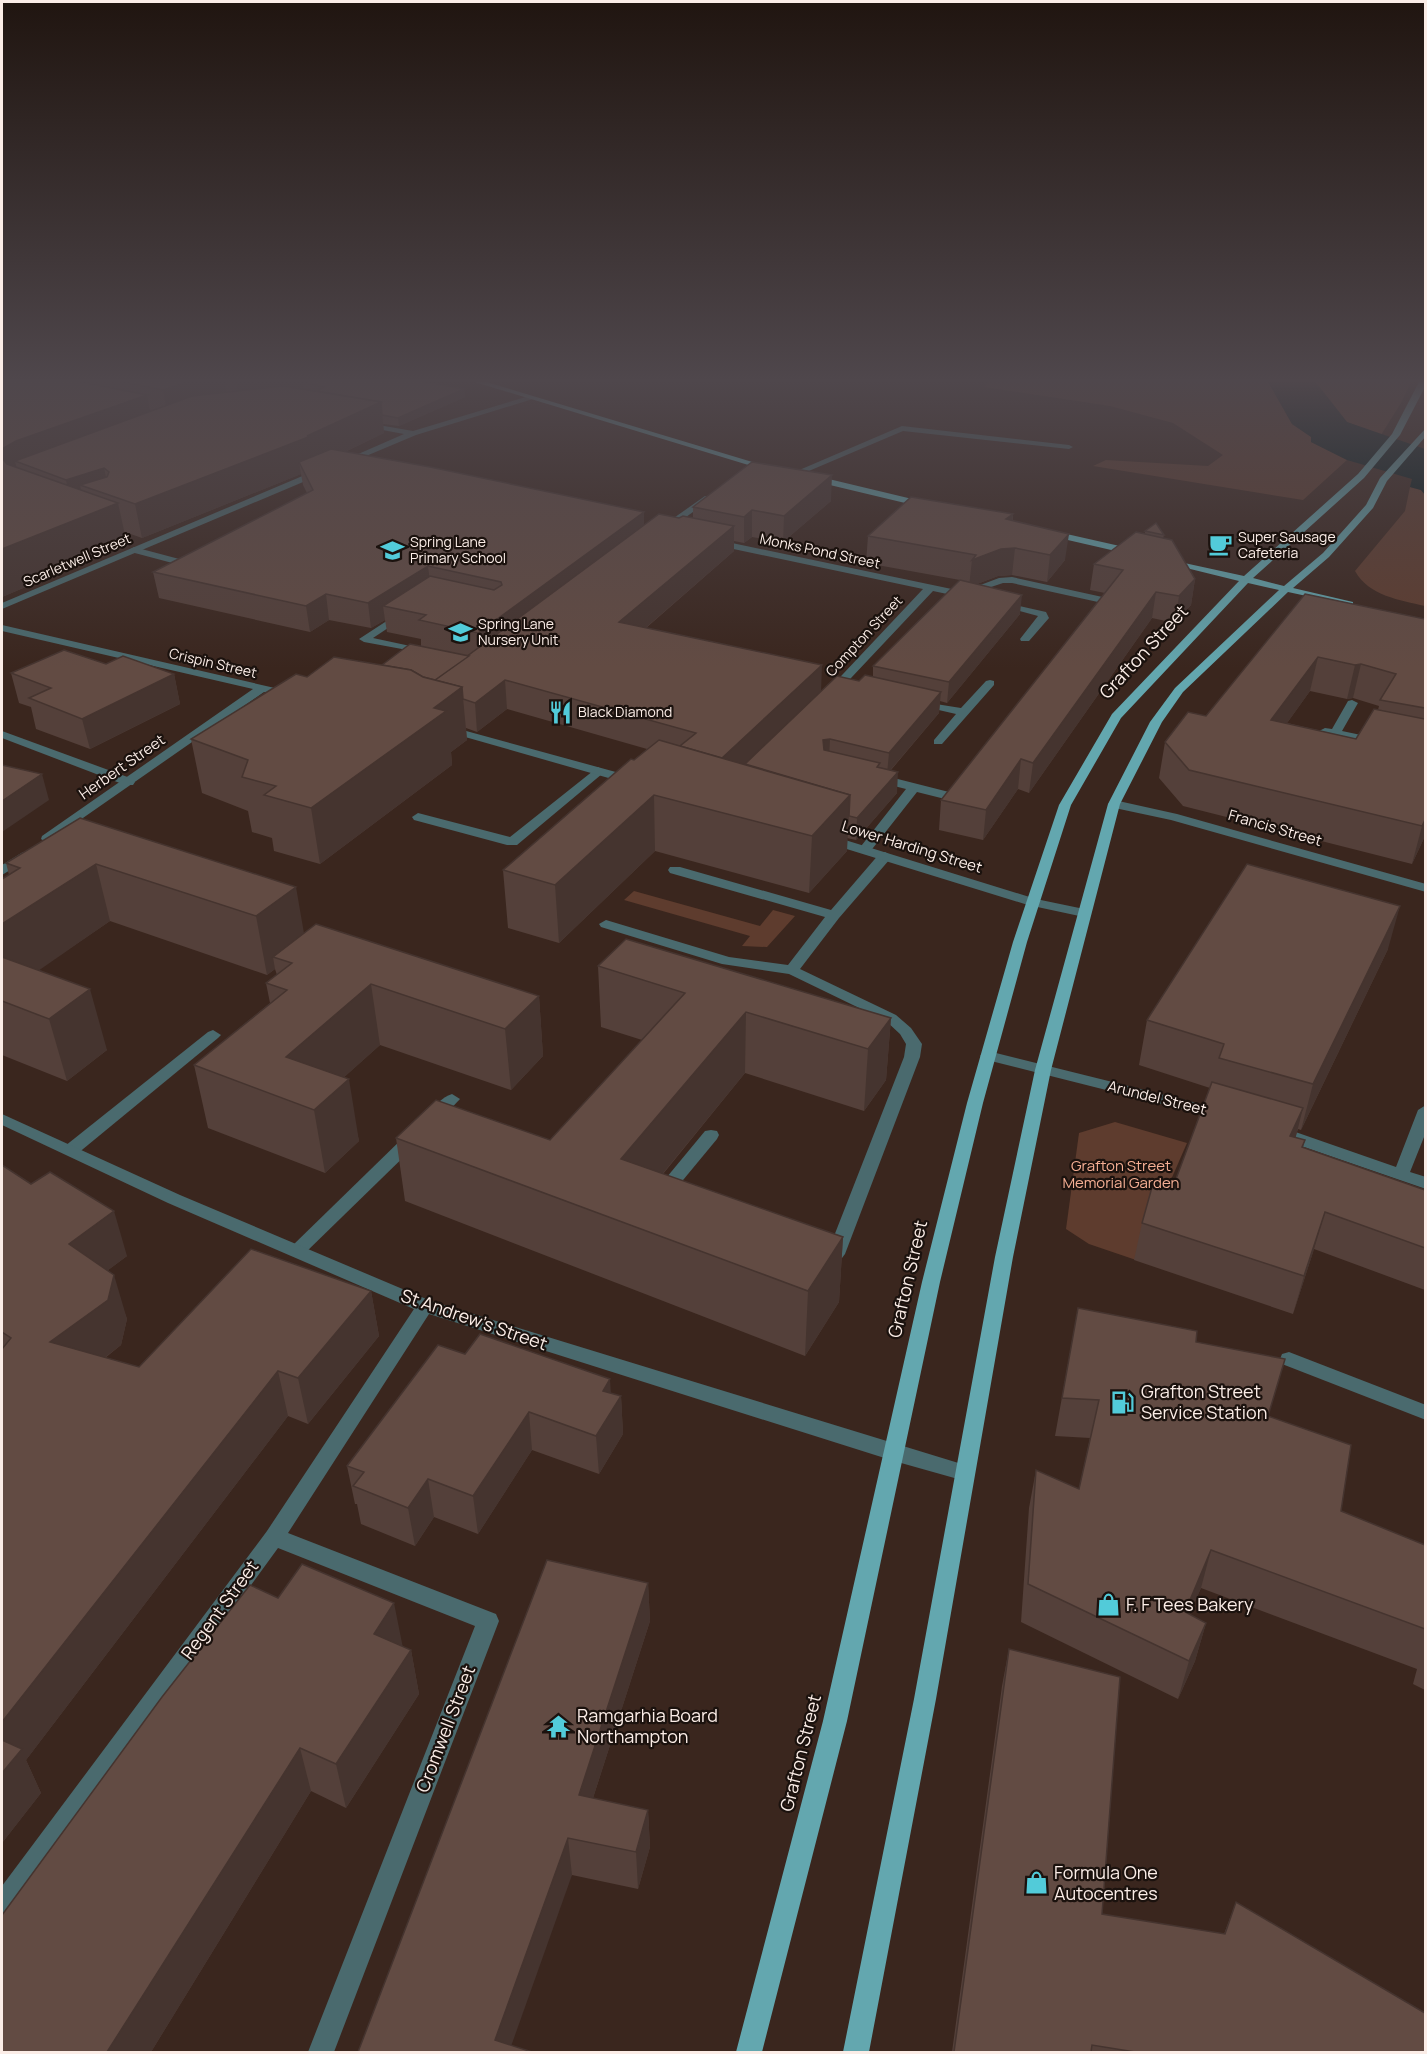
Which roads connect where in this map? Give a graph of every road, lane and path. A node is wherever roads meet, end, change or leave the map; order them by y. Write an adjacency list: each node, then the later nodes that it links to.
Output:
1 (311, 476): 12 (street, Scarletwell Street)
2 (802, 476): 6 (main road)
3 (1361, 476): 16 (main road, Grafton Street)
4 (1387, 476): 18 (main road)
5 (717, 492): 8 (street)
6 (933, 506)
7 (1038, 530): 13 (main road)
8 (660, 531): 9 (street); 10 (street)
9 (672, 534)
10 (651, 538)
11 (707, 541): 17 (street, Monks Pond Street)
12 (135, 546): 15 (street); 21 (street, Scarletwell Street)
13 (1142, 554)
14 (1154, 557): 16 (main road)
15 (204, 569)
16 (1246, 579): 18 (main road); 54 (main road, Grafton Street)
17 (930, 588): 19 (street, Monks Pond Street); 28 (street, Compton Street)
18 (1289, 588): 22 (main road); 46 (main road)
19 (962, 594): 20 (street); 25 (street, Monks Pond Street)
20 (1107, 600)
21 (2, 606)
22 (1361, 607)
23 (411, 608): 26 (street)
24 (2, 628): 30 (street, Crispin Street)
25 (1026, 639)
26 (442, 656)
27 (990, 683): 35 (street)
28 (839, 685): 29 (street); 32 (street, Compton Street)
29 (856, 688)
30 (261, 689): 31 (street, Crispin Street); 42 (street, Herbert Street)
31 (295, 695)
32 (822, 700)
33 (910, 700): 35 (street)
34 (1352, 703): 39 (street)
35 (964, 712): 38 (street)
36 (433, 725): 40 (street)
37 (2, 734): 42 (street)
38 (938, 742)
39 (1392, 745)
40 (598, 771): 43 (street); 47 (street)
41 (860, 774): 44 (street)
42 (129, 782): 52 (street, Herbert Street)
43 (641, 783)
44 (914, 787): 45 (street); 49 (street)
45 (945, 795)
46 (1114, 804): 53 (street, Francis Street); 55 (main road)
47 (418, 817)
48 (819, 836): 49 (street, Lower Harding Street)
49 (864, 850): 50 (street, Lower Harding Street)
50 (885, 856): 54 (street, Lower Harding Street); 56 (street)
51 (675, 870): 56 (street)
52 (2, 871)
53 (1425, 888)
54 (1033, 902): 55 (street, Lower Harding Street); 60 (main road, Grafton Street)
55 (1084, 913): 61 (main road)
56 (834, 915): 58 (street)
57 (606, 924): 58 (street)
58 (792, 969): 73 (street)
59 (213, 1035): 68 (street)
60 (988, 1056): 61 (street, Arundel Street); 77 (main road, Grafton Street)
61 (1043, 1070): 65 (street, Arundel Street); 78 (main road)
62 (452, 1099): 72 (street)
63 (1425, 1110): 69 (street)
64 (2, 1119): 68 (street, St Andrew's Street)
65 (1240, 1120)
66 (1262, 1127): 69 (street)
67 (711, 1136): 71 (street)
68 (71, 1150): 72 (street, St Andrew's Street)
69 (1401, 1174): 70 (street)
70 (1425, 1183)
71 (652, 1206)
72 (297, 1251): 74 (street, St Andrew's Street)
73 (828, 1273)
74 (425, 1306): 77 (street, St Andrew's Street); 79 (street, Regent Street)
75 (1288, 1359): 76 (street)
76 (1425, 1413)
77 (894, 1454): 78 (street, St Andrew's Street); 82 (main road, Grafton Street)
78 (965, 1473): 83 (main road)
79 (274, 1537): 80 (street, Regent Street); 81 (street, Cromwell Street)
80 (2, 1906)
81 (321, 2052)
82 (749, 2052)
83 (856, 2052)

